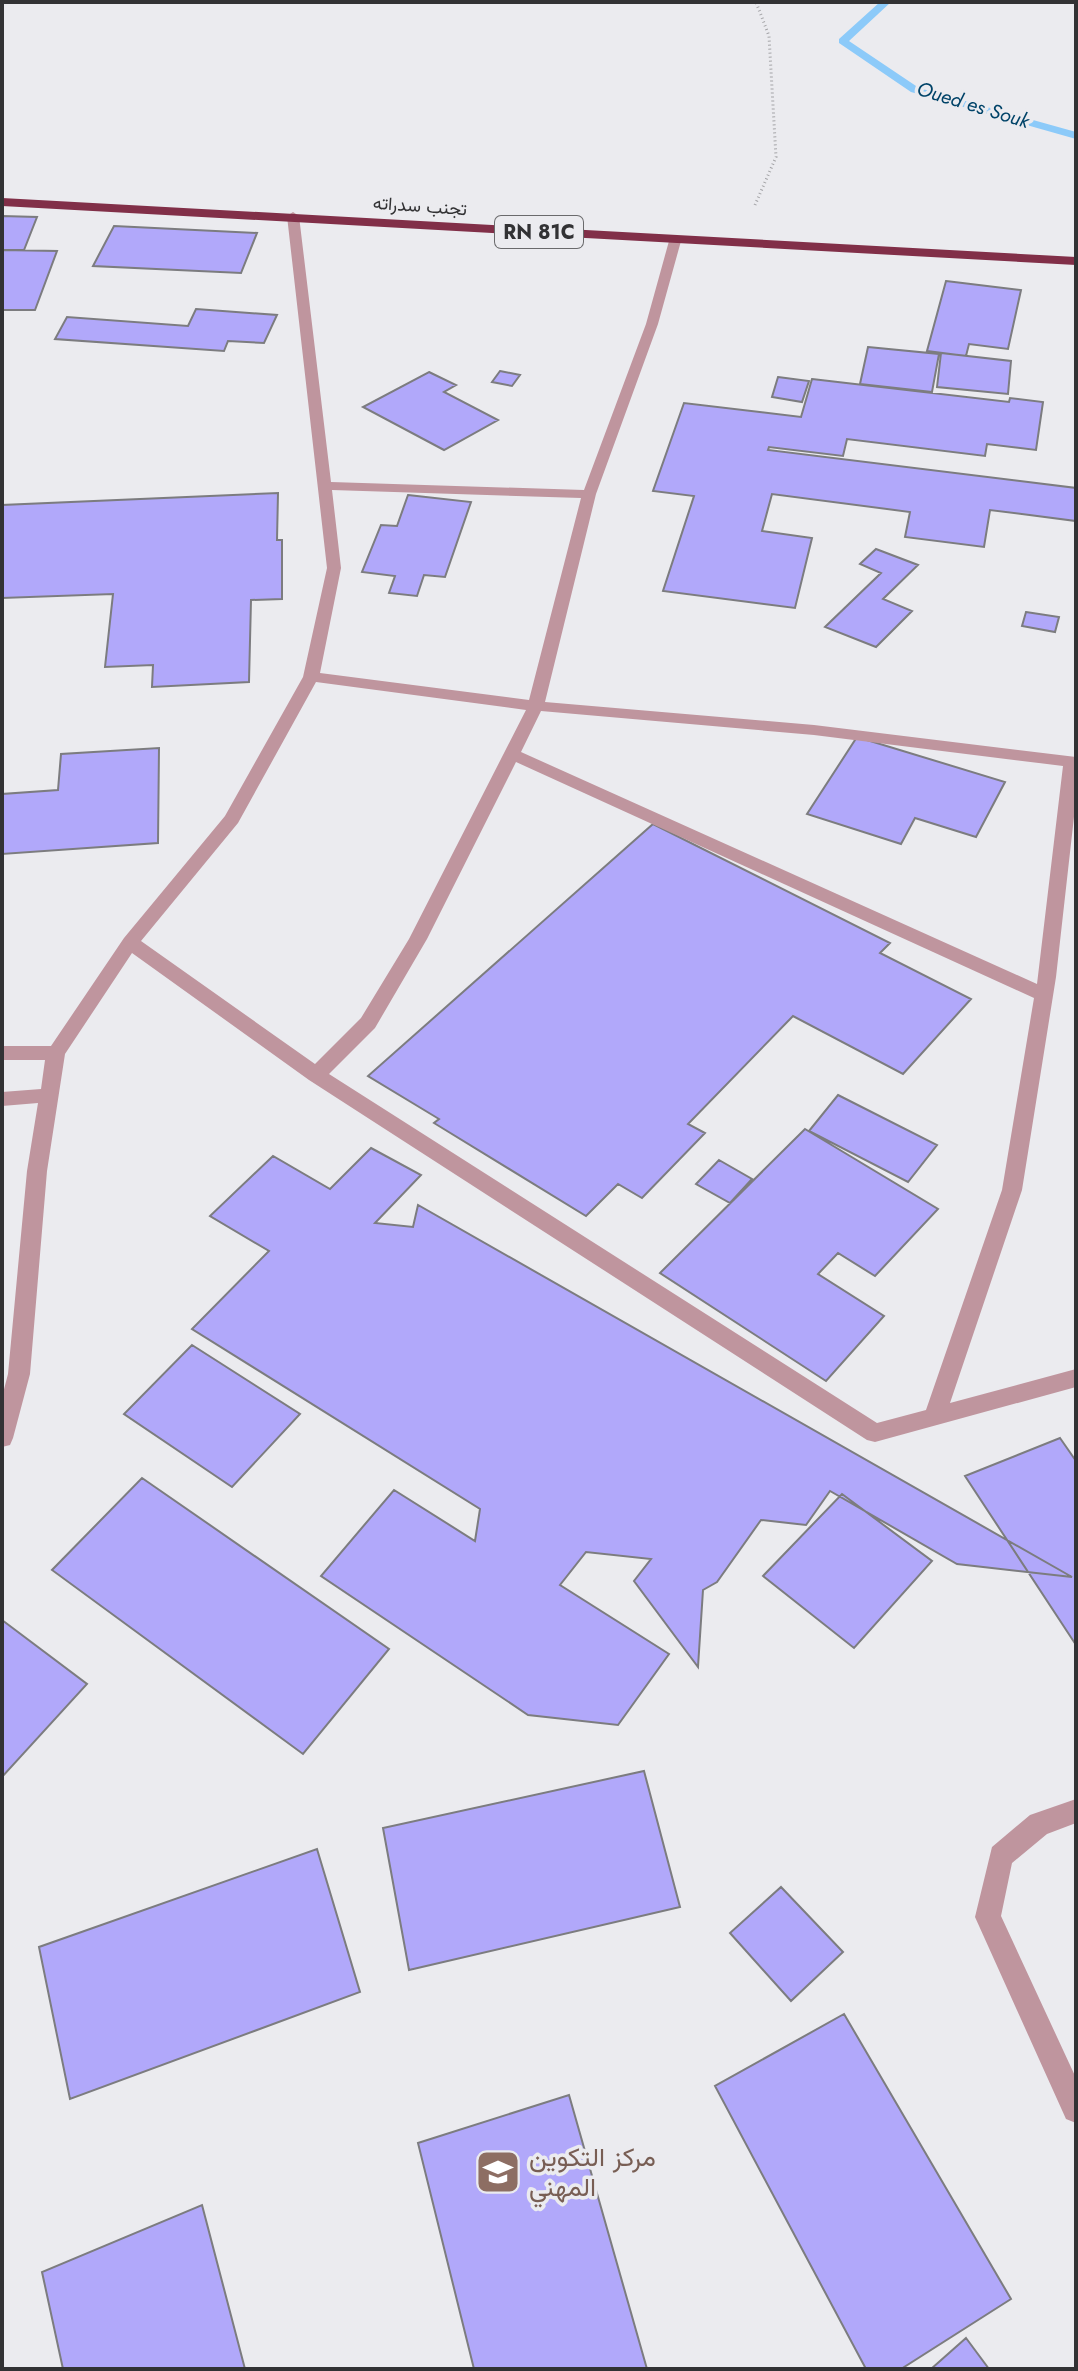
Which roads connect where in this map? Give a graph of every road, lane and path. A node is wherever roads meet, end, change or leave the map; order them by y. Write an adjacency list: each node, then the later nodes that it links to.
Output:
1 (756, 2): 5 (path)
2 (2, 202): 3 (highway, تجنب سدراته / RN 81C)
3 (293, 216): 4 (highway, تجنب سدراته / RN 81C); 7 (street)
4 (675, 241): 5 (highway, تجنب سدراته / RN 81C); 8 (street)
5 (738, 242): 6 (highway, تجنب سدراته / RN 81C)
6 (1076, 261)
7 (324, 486): 8 (street); 9 (street)
8 (589, 494): 10 (street)
9 (311, 677): 10 (street); 13 (street)
10 (536, 706): 11 (street); 12 (street)
11 (512, 754): 14 (street); 17 (street)
12 (1074, 761): 14 (street)
13 (130, 942): 16 (street); 17 (street)
14 (1044, 995): 22 (street)
15 (2, 1053): 16 (street)
16 (56, 1053): 18 (street)
17 (316, 1075): 22 (street)
18 (49, 1095): 19 (street); 20 (street)
19 (2, 1099)
20 (11, 1374): 23 (street)
21 (1076, 1378): 22 (street)
22 (934, 1417)
23 (2, 1438)
24 (1076, 1811): 25 (street)
25 (1076, 2109)

